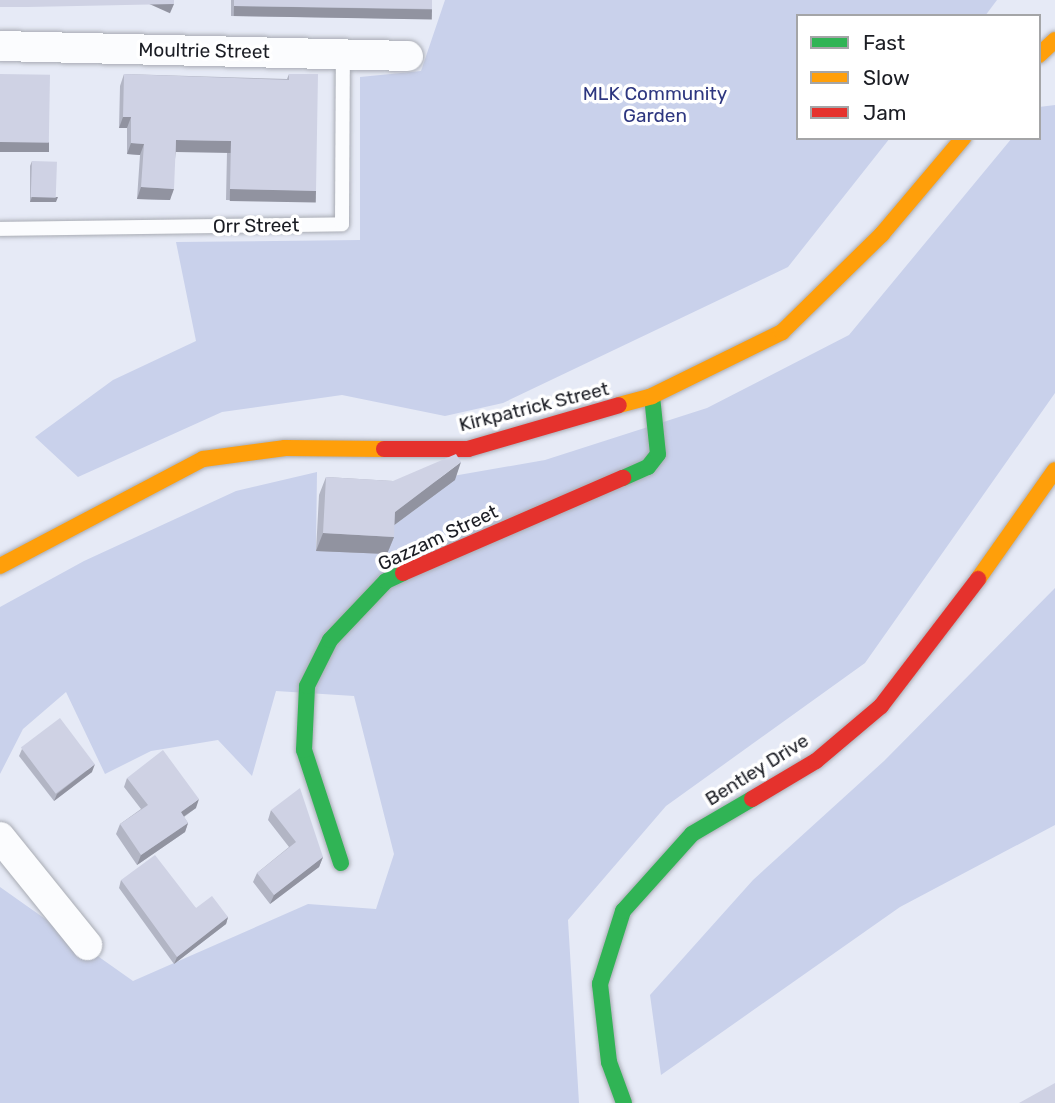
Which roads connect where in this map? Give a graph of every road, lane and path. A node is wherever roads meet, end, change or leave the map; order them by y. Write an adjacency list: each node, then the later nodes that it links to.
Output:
1 (1055, 40): 3 (street)
2 (0, 46): 4 (street, Moultrie Street)
3 (1041, 53)
4 (343, 54): 5 (street, Moultrie Street); 7 (lane, Orr Street)
5 (408, 56)
6 (961, 140): 8 (street, Kirkpatrick Street)
7 (0, 229)
8 (652, 396): 10 (street, Kirkpatrick Street); 12 (street, Gazzam Street)
9 (1055, 470): 14 (street, Bentley Drive)
10 (0, 566)
11 (0, 837): 13 (street)
12 (341, 863)
13 (87, 945)
14 (624, 1103)

